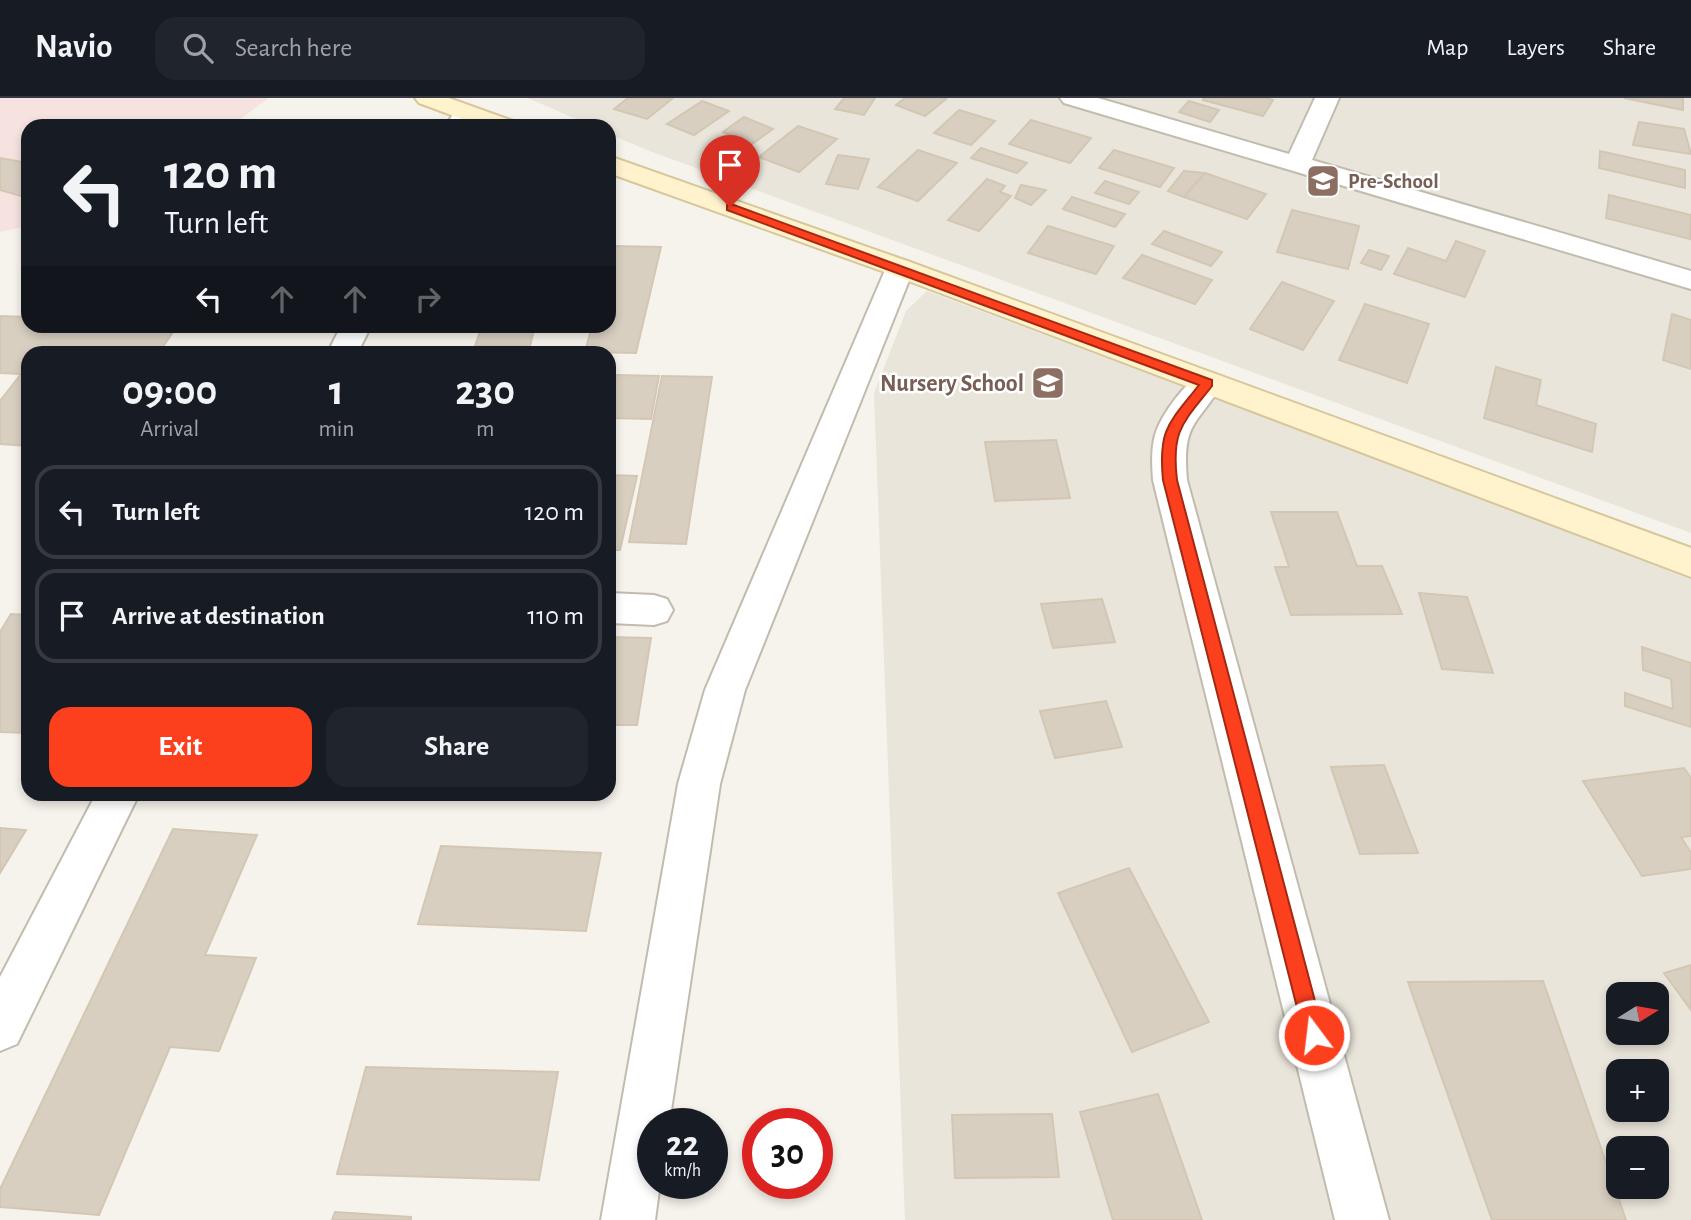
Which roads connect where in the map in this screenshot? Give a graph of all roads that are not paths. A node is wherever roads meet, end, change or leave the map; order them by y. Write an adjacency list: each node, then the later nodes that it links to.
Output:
1 (427, 98): 4 (main road)
2 (1072, 98): 5 (street)
3 (1327, 98): 5 (street)
4 (461, 119)
5 (1297, 165): 8 (street)
6 (616, 167): 7 (main road)
7 (900, 268): 9 (main road); 15 (street)
8 (1691, 280)
9 (1207, 383): 10 (main road); 16 (street)
10 (1691, 564)
11 (616, 608): 12 (street)
12 (653, 610)
13 (114, 801): 14 (street)
14 (0, 1027)
15 (628, 1220)
16 (1362, 1220)

